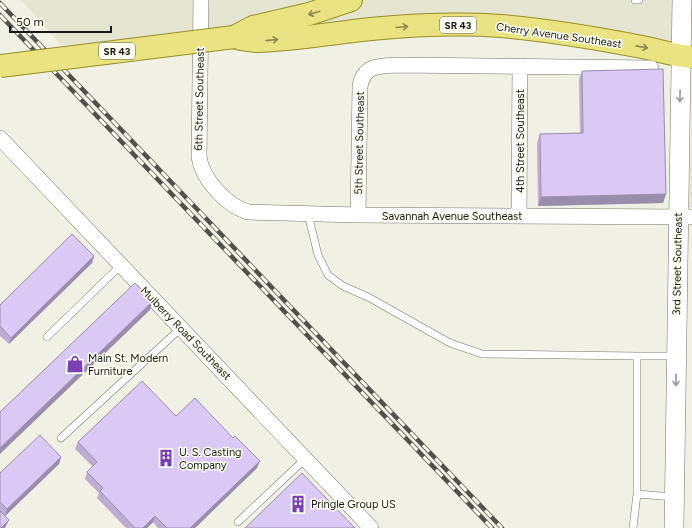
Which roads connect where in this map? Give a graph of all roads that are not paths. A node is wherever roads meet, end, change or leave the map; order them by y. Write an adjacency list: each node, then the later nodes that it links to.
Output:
1 (201, 0): 12 (street, 6th Street Southeast)
2 (351, 0): 6 (main road, Cherry Avenue Southeast / SR 43, one-way to 6)
3 (635, 0): 4 (lane)
4 (639, 0)
5 (682, 0): 7 (street, 3rd Street Southeast)
6 (234, 37): 7 (main road, Cherry Avenue Southeast / SR 43, one-way to 7); 8 (main road, Cherry Avenue Southeast / SR 43, bridge)
7 (686, 57): 16 (street, 3rd Street Southeast, one-way to 16)
8 (0, 66)
9 (520, 66): 10 (street); 14 (street, 5th Street Southeast); 15 (street, 4th Street Southeast)
10 (651, 68)
11 (0, 138): 17 (street, Mulberry Road Southeast)
12 (219, 192): 13 (street, Savannah Avenue Southeast)
13 (308, 214): 14 (street, Savannah Avenue Southeast); 20 (lane)
14 (358, 215): 15 (street, Savannah Avenue Southeast)
15 (519, 216): 16 (street, Savannah Avenue Southeast)
16 (685, 217): 21 (street, 3rd Street Southeast)
17 (121, 265): 18 (street, Mulberry Road Southeast); 19 (lane)
18 (181, 328): 22 (lane); 23 (street, Mulberry Road Southeast)
19 (47, 337)
20 (637, 356): 21 (lane); 24 (lane)
21 (676, 356): 25 (street, 3rd Street Southeast, one-way to 25)
22 (61, 438)
23 (305, 459): 26 (lane); 27 (street, Mulberry Road Southeast)
24 (637, 494): 25 (lane); 28 (lane)
25 (675, 497): 29 (street, 3rd Street Southeast)
26 (238, 522)
27 (371, 528)
28 (633, 528)
29 (674, 528)

